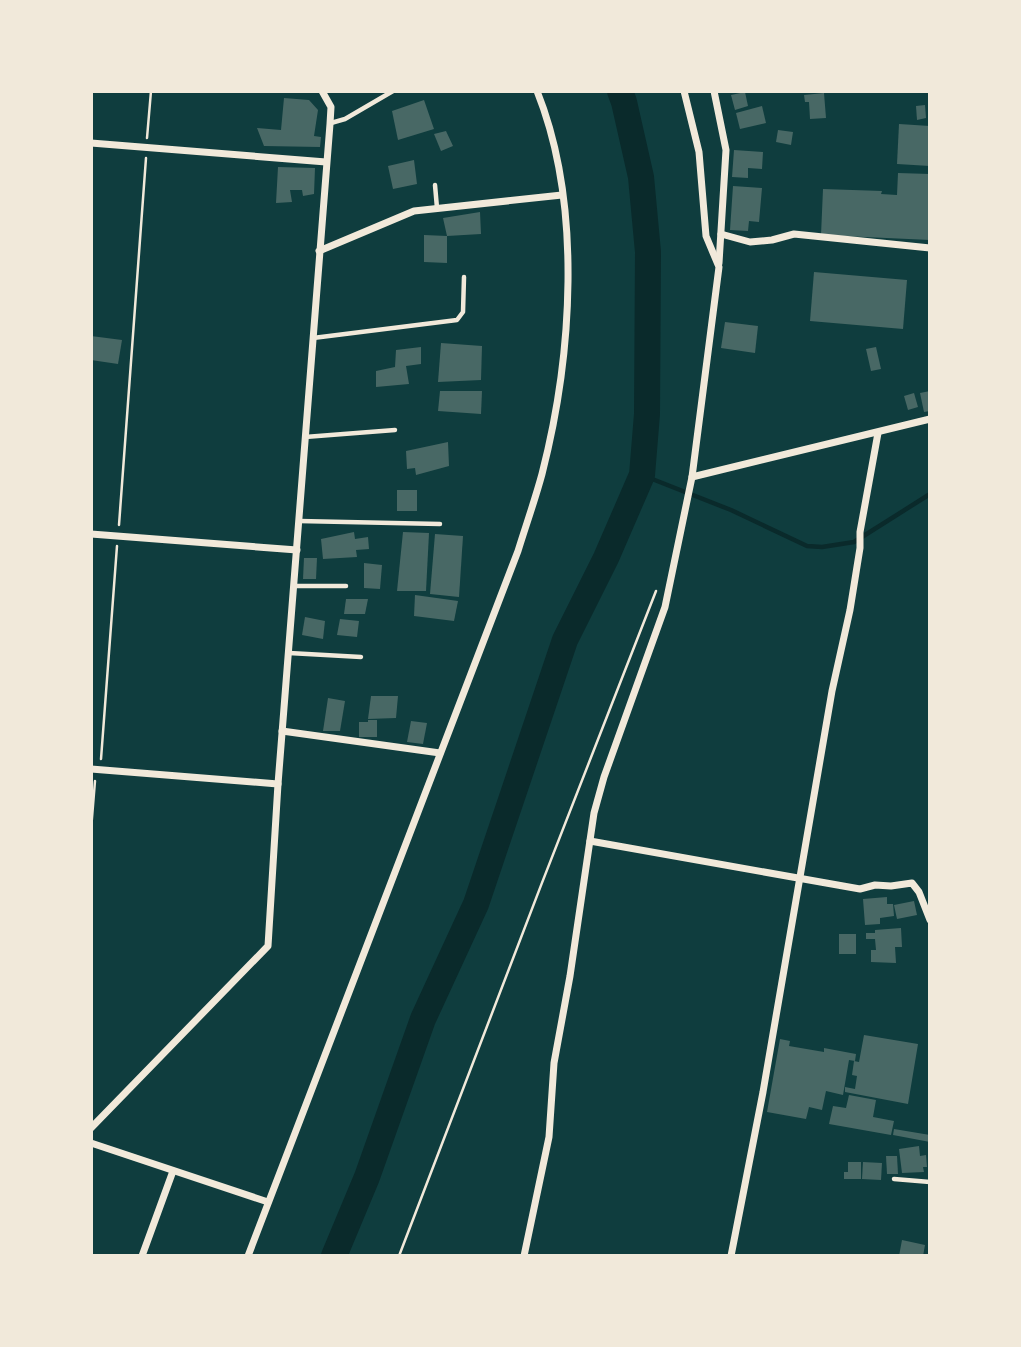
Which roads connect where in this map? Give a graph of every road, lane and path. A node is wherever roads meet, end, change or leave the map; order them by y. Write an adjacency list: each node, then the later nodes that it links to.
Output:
1 (151, 91): 9 (path)
2 (322, 91): 7 (street)
3 (393, 91): 7 (lane)
4 (537, 91): 12 (street)
5 (684, 91): 17 (street)
6 (714, 91): 14 (street)
7 (330, 124): 10 (street)
8 (91, 143): 9 (street)
9 (147, 148): 10 (street); 28 (path)
10 (326, 162): 16 (street)
11 (435, 185): 13 (lane)
12 (562, 195): 13 (street); 36 (street)
13 (437, 208): 16 (street)
14 (721, 234): 15 (street); 17 (street)
15 (930, 248)
16 (319, 251): 19 (street)
17 (719, 267): 24 (street)
18 (464, 277): 19 (lane)
19 (313, 338): 23 (street)
20 (930, 419): 22 (street)
21 (395, 430): 23 (lane)
22 (878, 433): 24 (street); 41 (street)
23 (305, 437): 25 (street)
24 (692, 477): 40 (street)
25 (299, 521): 26 (lane); 29 (street)
26 (440, 524)
27 (91, 534): 28 (street)
28 (118, 536): 29 (street); 37 (path)
29 (297, 550): 30 (street)
30 (294, 586): 31 (lane); 33 (street)
31 (346, 586)
32 (658, 586): 51 (path)
33 (289, 653): 34 (lane); 35 (street)
34 (361, 657)
35 (282, 731): 36 (street); 38 (street)
36 (440, 753): 48 (street)
37 (95, 769): 38 (street); 39 (path)
38 (278, 783): 43 (street)
39 (91, 830)
40 (590, 841): 41 (street); 52 (street)
41 (799, 878): 42 (street); 53 (street)
42 (930, 920)
43 (91, 1128)
44 (91, 1143): 45 (street)
45 (173, 1171): 48 (street); 49 (street)
46 (894, 1179): 47 (lane)
47 (930, 1182)
48 (268, 1202): 50 (street)
49 (142, 1256)
50 (248, 1256)
51 (399, 1256)
52 (524, 1256)
53 (731, 1256)

